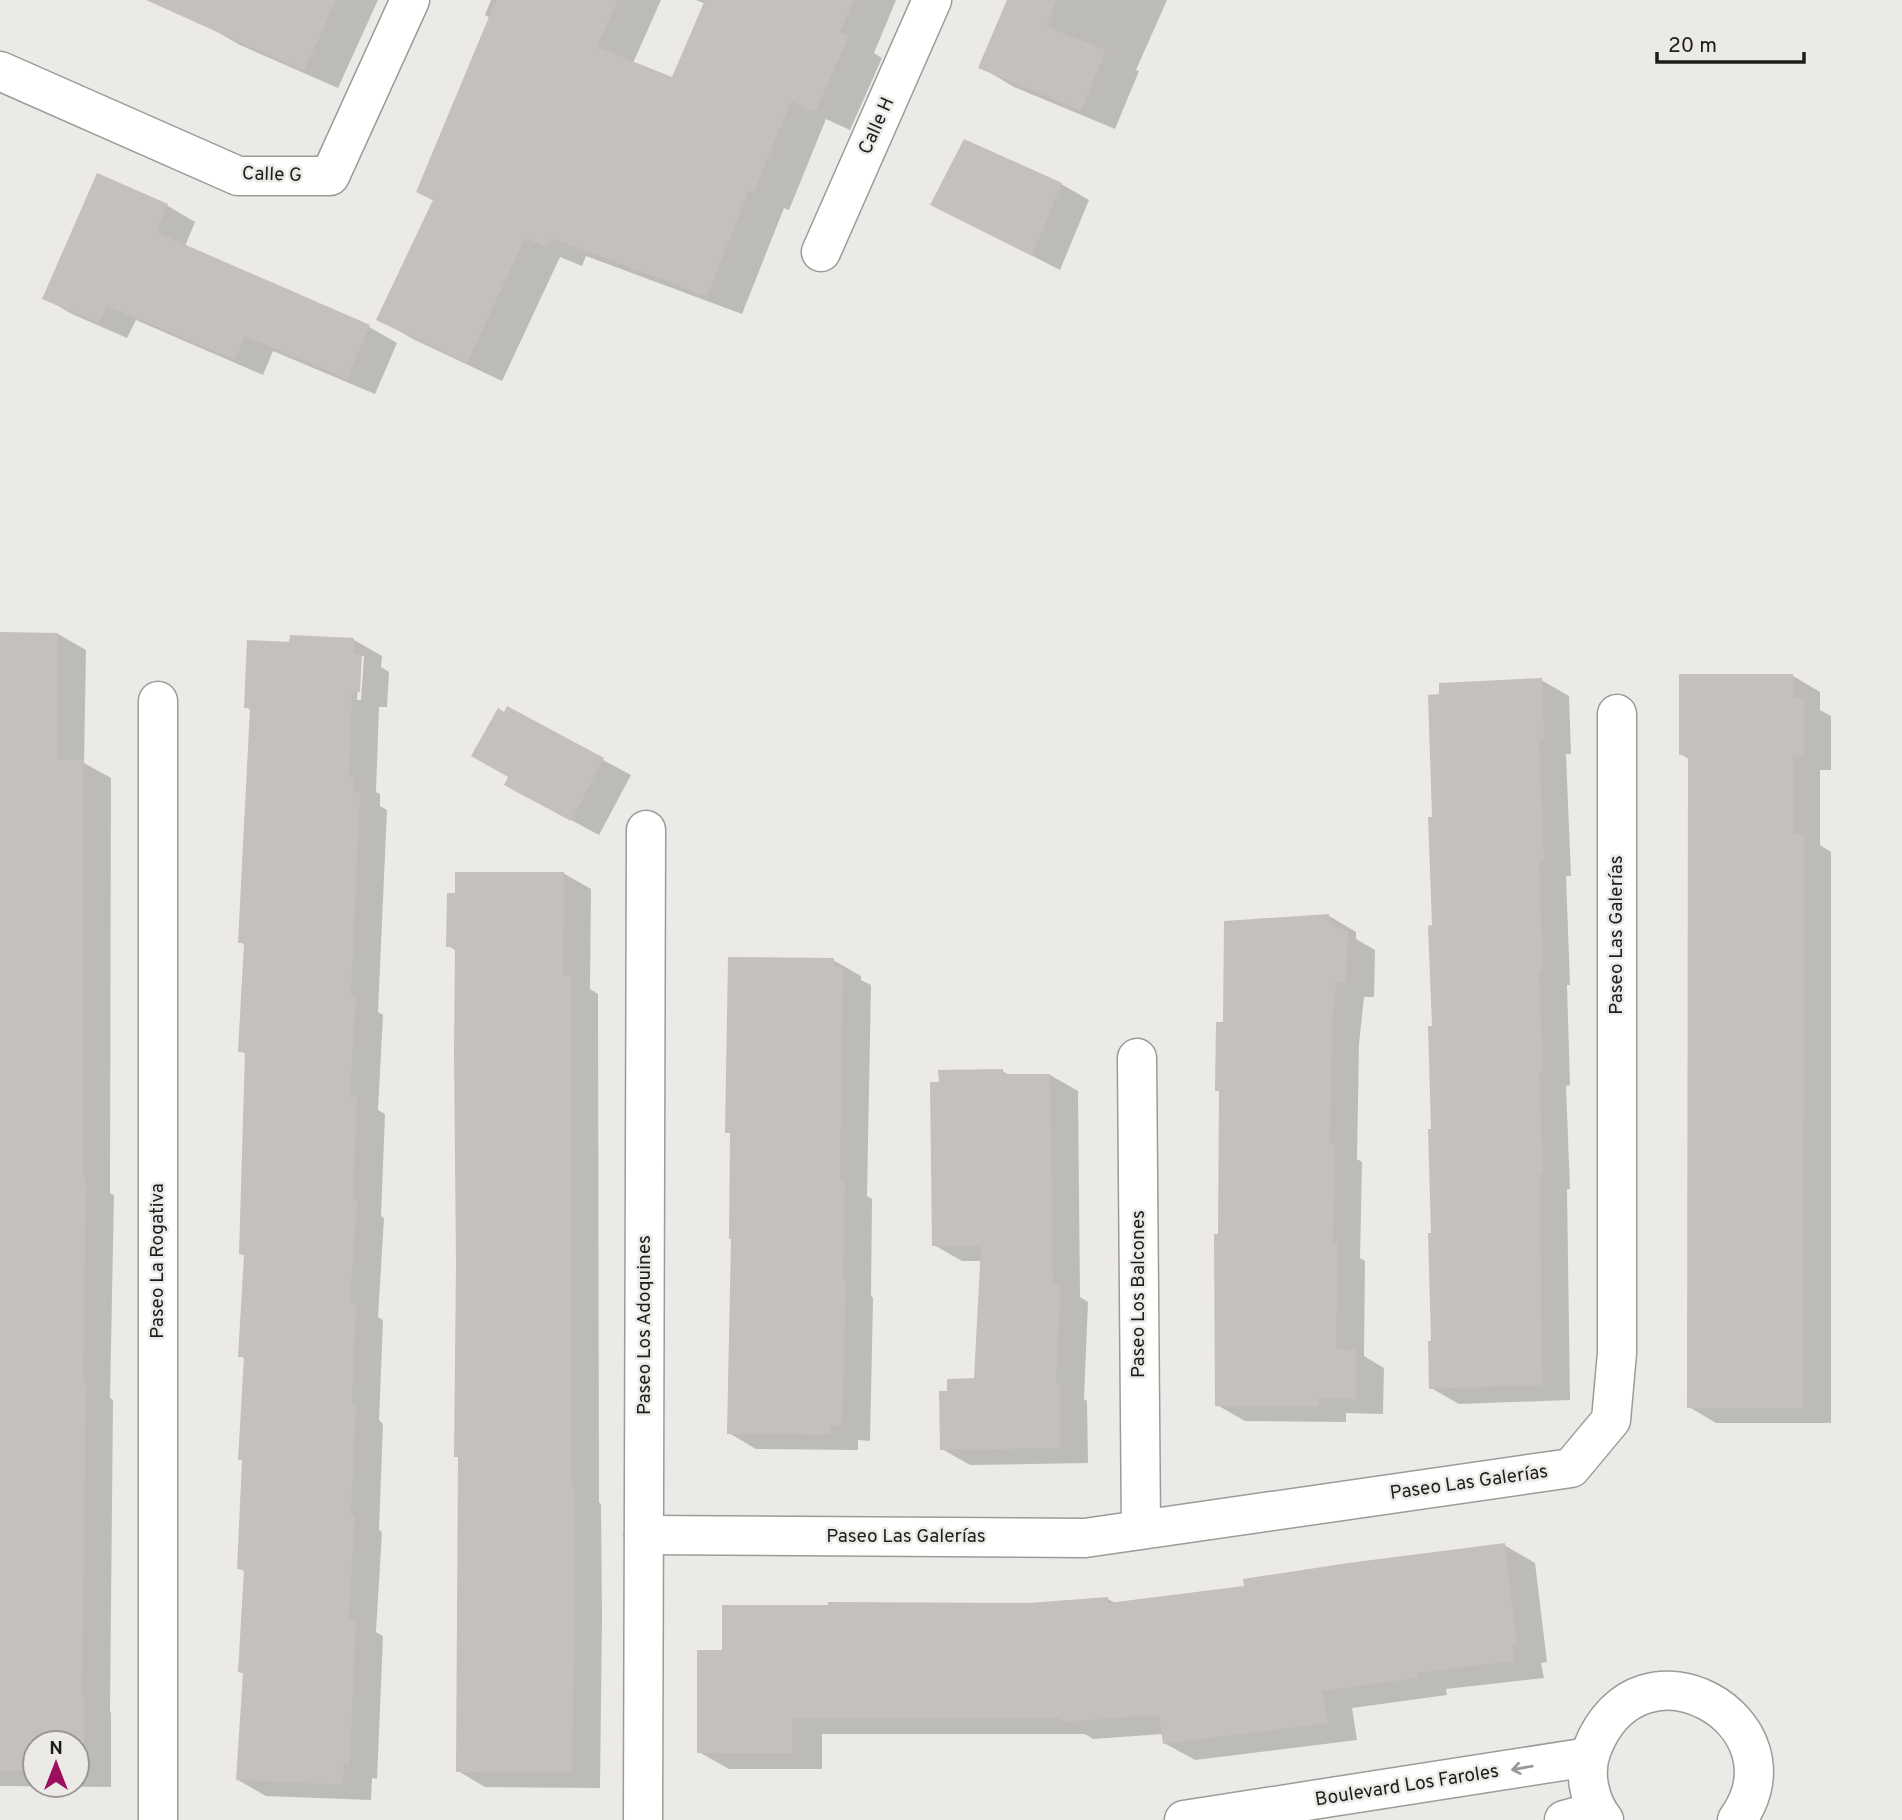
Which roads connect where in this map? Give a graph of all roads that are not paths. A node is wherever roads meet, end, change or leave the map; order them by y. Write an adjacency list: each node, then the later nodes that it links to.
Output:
1 (410, 0): 3 (street, Calle G)
2 (932, 0): 4 (street, Calle H)
3 (0, 71)
4 (821, 252)
5 (158, 701): 13 (street, Paseo La Rogativa)
6 (1616, 715): 9 (street, Paseo Las Galerías)
7 (646, 830): 10 (street, Paseo Los Adoquines)
8 (1137, 1058): 9 (street, Paseo Los Balcones)
9 (1141, 1529): 10 (street, Paseo Las Galerías)
10 (644, 1535): 14 (street, Paseo Los Adoquines)
11 (1589, 1757): 12 (street); 15 (street, Boulevard Los Faroles, one-way to 15); 16 (street)
12 (1588, 1817)
13 (158, 1820)
14 (643, 1820)
15 (1184, 1820)
16 (1737, 1820)

